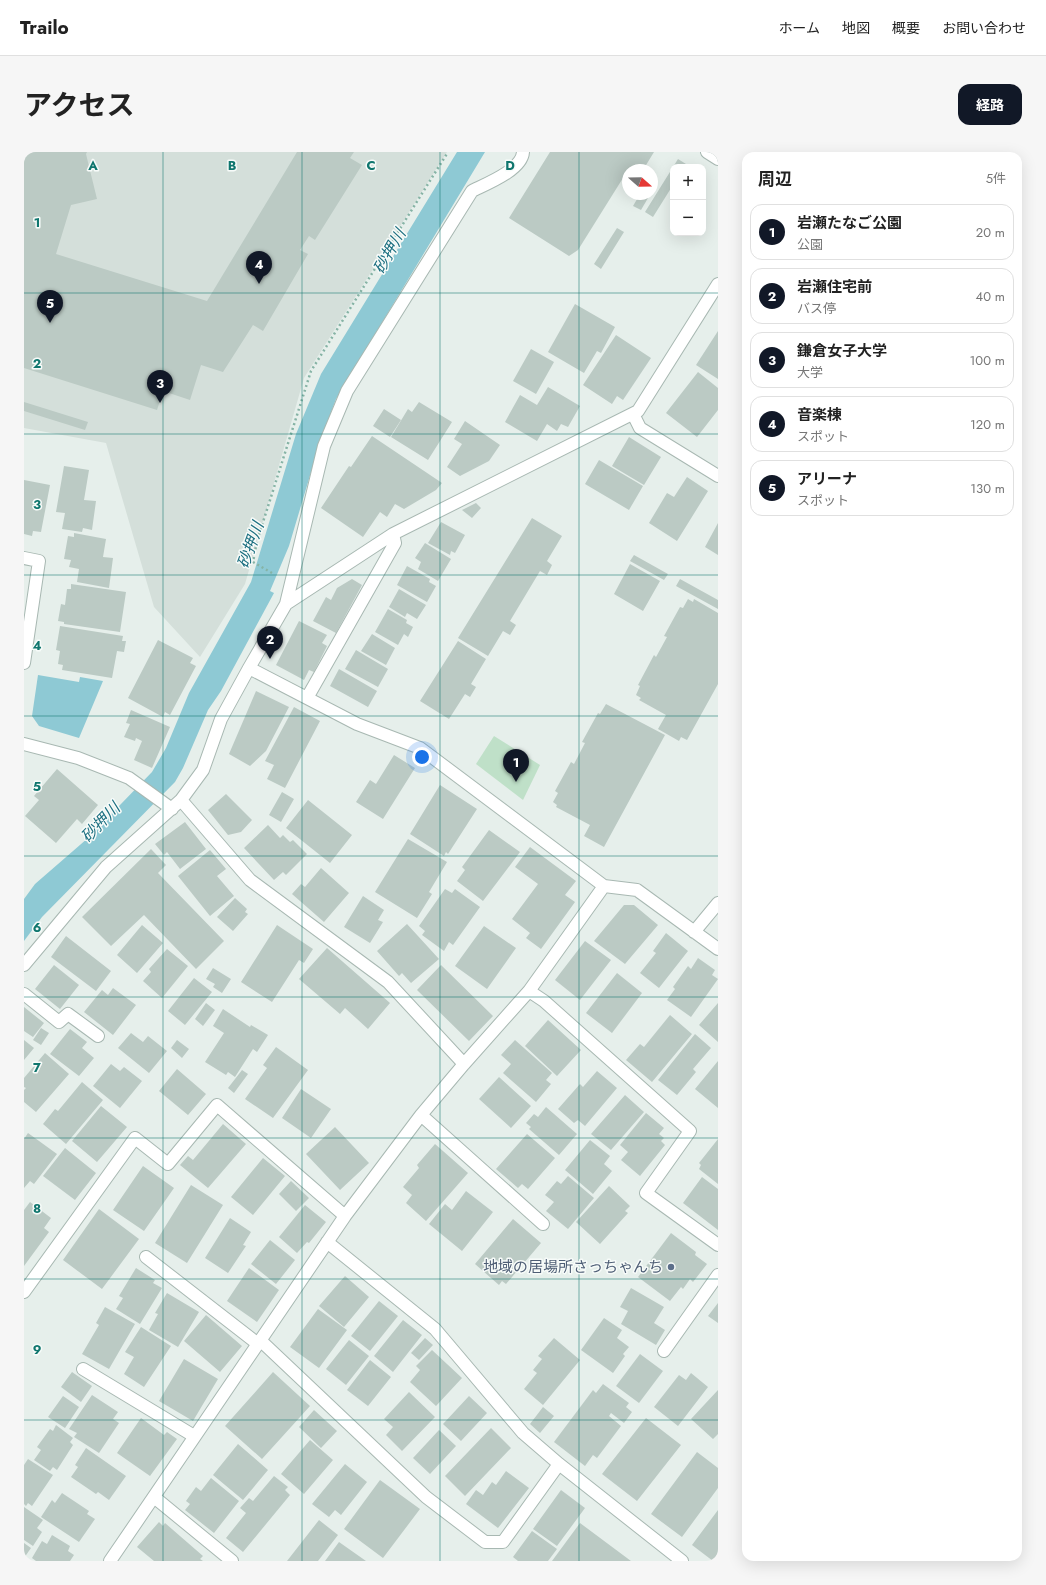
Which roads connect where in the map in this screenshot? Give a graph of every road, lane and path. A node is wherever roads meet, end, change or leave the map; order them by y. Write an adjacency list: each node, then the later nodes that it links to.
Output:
1 (448, 152): 11 (path)
2 (523, 152): 12 (street)
3 (707, 152): 4 (street)
4 (718, 159)
5 (718, 284): 6 (street)
6 (713, 303): 7 (street)
7 (633, 414): 8 (street); 9 (street)
8 (718, 476)
9 (393, 534): 12 (street); 15 (street)
10 (24, 558): 13 (street)
11 (276, 575)
12 (286, 604): 14 (street)
13 (24, 663)
14 (249, 668): 15 (street); 17 (street)
15 (307, 698): 19 (street)
16 (24, 744): 18 (street)
17 (181, 800): 18 (street); 27 (street)
18 (168, 807): 23 (street)
19 (604, 886): 21 (street); 24 (street)
20 (718, 903): 21 (street)
21 (694, 932): 22 (street)
22 (718, 949)
23 (24, 965)
24 (529, 991): 27 (street); 32 (street)
25 (24, 994): 26 (street)
26 (98, 1036)
27 (464, 1064): 28 (street)
28 (421, 1115): 29 (street); 30 (street)
29 (345, 1216): 31 (street); 35 (street)
30 (543, 1224)
31 (328, 1242): 36 (street); 40 (street)
32 (718, 1245)
33 (146, 1257): 36 (street)
34 (718, 1275): 37 (street)
35 (24, 1292)
36 (259, 1342): 39 (street); 40 (street)
37 (664, 1351)
38 (83, 1368): 39 (street)
39 (194, 1436): 41 (street)
40 (559, 1464): 44 (street)
41 (154, 1497): 42 (street); 43 (street)
42 (110, 1561)
43 (232, 1561)
44 (682, 1561)

